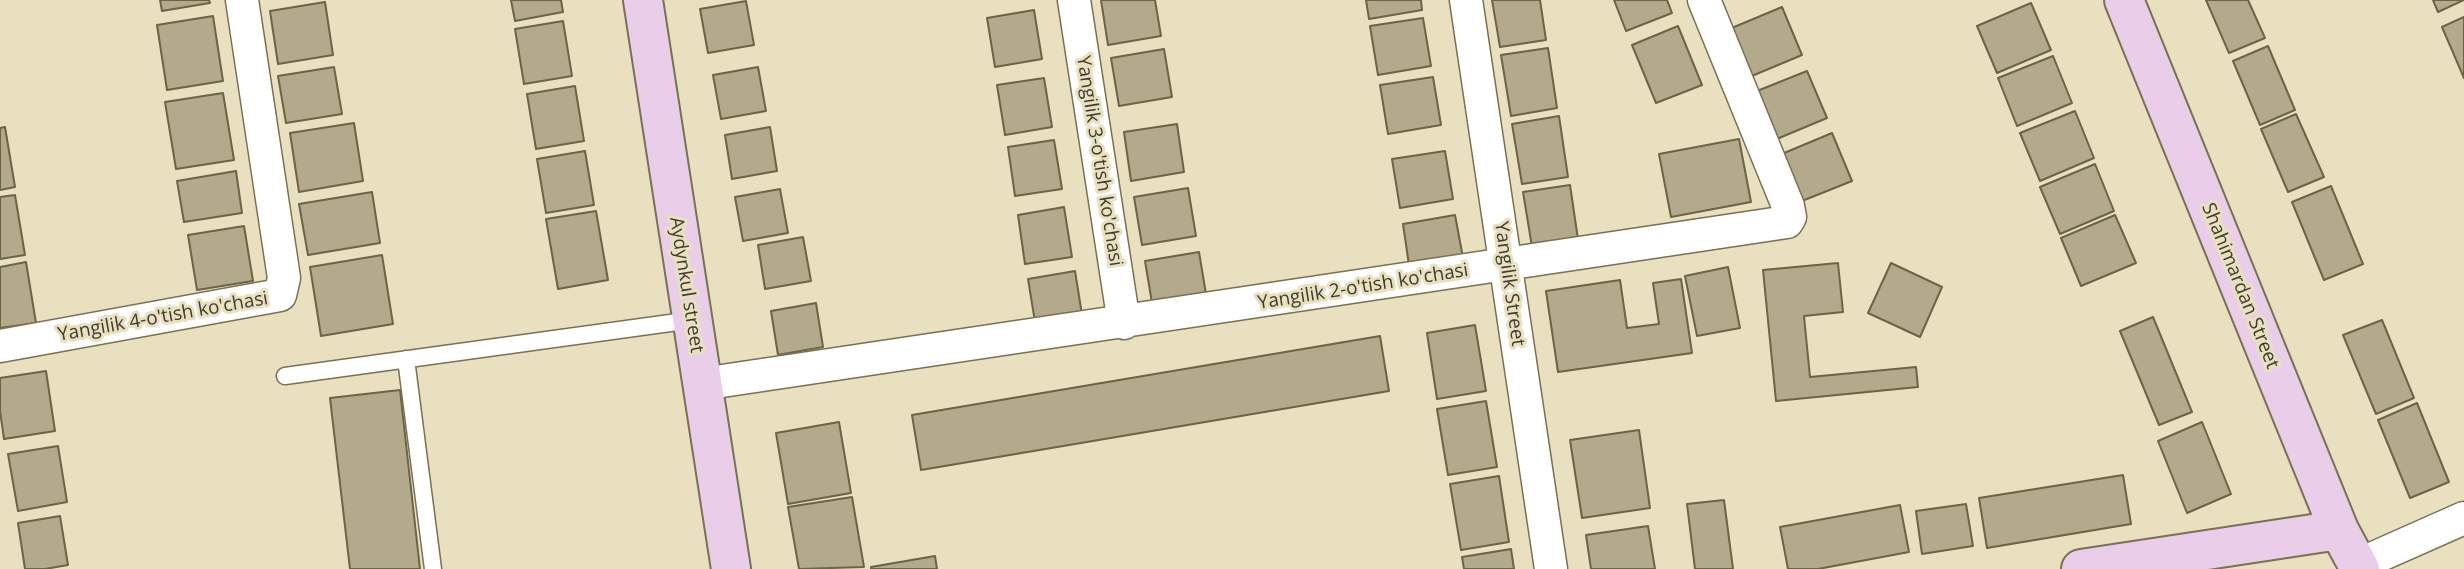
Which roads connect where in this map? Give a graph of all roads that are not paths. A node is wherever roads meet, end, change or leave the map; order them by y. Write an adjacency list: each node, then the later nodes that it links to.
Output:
1 (242, 0): 10 (street, Yangilik 4-o'tish ko'chasi)
2 (643, 0): 8 (street, Aydynkul street)
3 (1074, 0): 9 (street, Yangilik 3-o'tish ko'chasi)
4 (1466, 0): 7 (street, Yangilik Street)
5 (1704, 0): 7 (street, Yangilik 2-o'tish ko'chasi)
6 (2123, 0): 15 (street, Shahimardan Street)
7 (1507, 265): 9 (street, Yangilik 2-o'tish ko'chasi); 19 (street, Yangilik Street)
8 (692, 320): 11 (lane); 13 (street, Aydynkul street)
9 (1124, 323): 13 (street, Yangilik 2-o'tish ko'chasi)
10 (0, 346)
11 (406, 359): 12 (lane); 17 (lane)
12 (285, 376)
13 (702, 384): 18 (street, Aydynkul street)
14 (2464, 518): 16 (street)
15 (2339, 530): 16 (street, Shahimardan Street); 20 (street)
16 (2359, 567)
17 (433, 569)
18 (731, 569)
19 (1551, 569)
20 (2081, 569)

